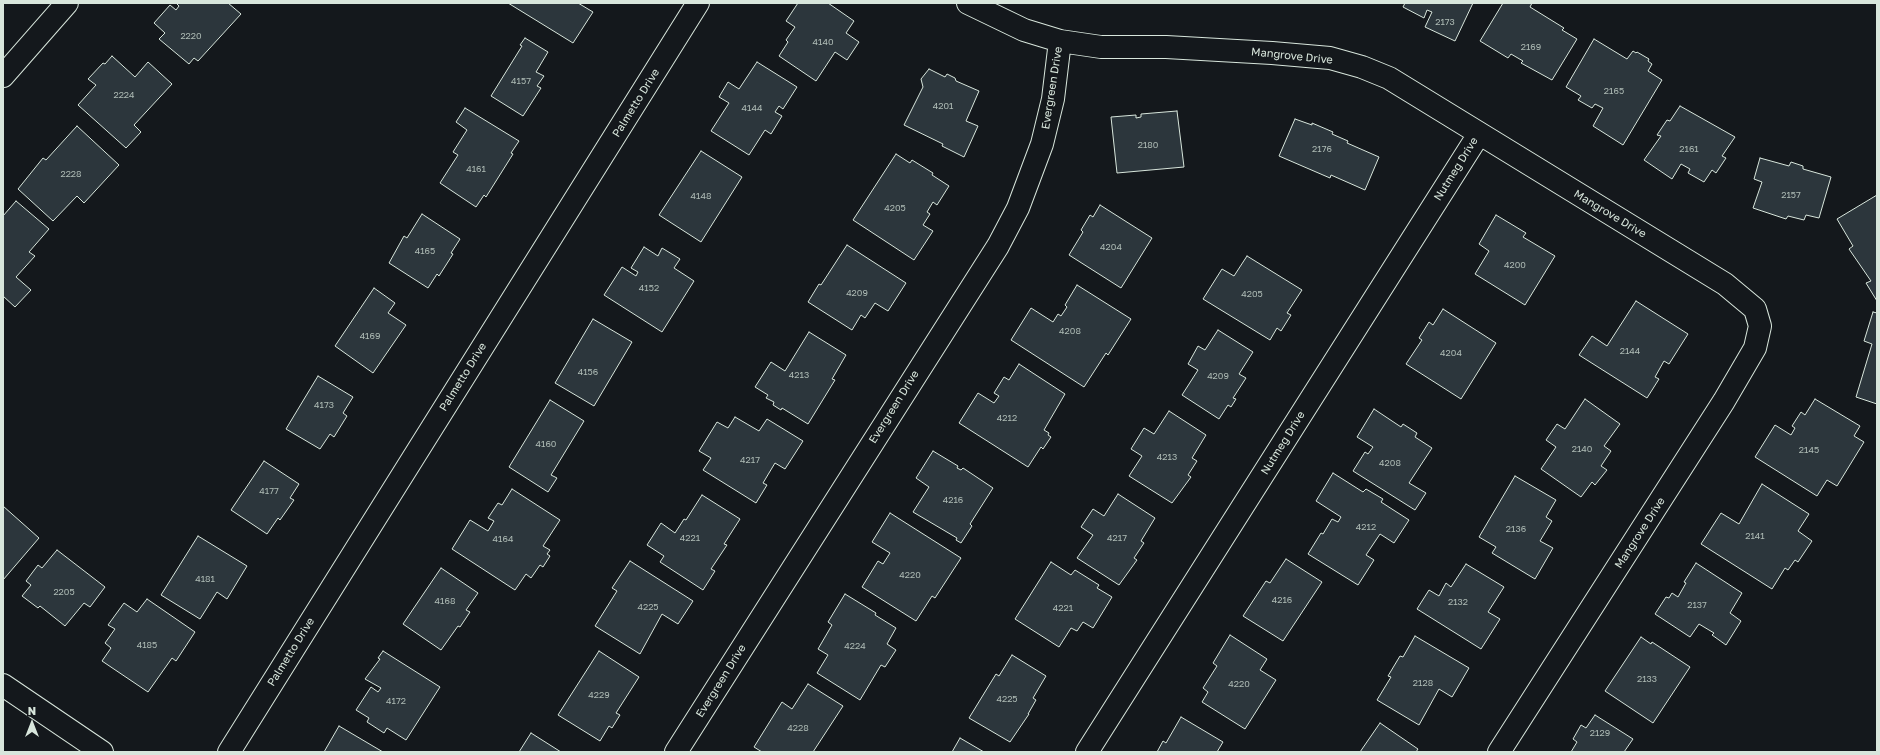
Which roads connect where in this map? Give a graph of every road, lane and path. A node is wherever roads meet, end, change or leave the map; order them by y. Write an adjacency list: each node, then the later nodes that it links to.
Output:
1 (67, 3): 5 (street)
2 (698, 3): 9 (street, Palmetto Drive)
3 (968, 3): 4 (street, Mangrove Drive)
4 (1060, 41): 6 (street, Mangrove Drive); 10 (street, Evergreen Drive)
5 (3, 76)
6 (1479, 134): 11 (street, Nutmeg Drive); 12 (street, Mangrove Drive)
7 (3, 685): 8 (street)
8 (102, 752)
9 (229, 752)
10 (676, 752)
11 (1087, 752)
12 (1499, 752)

